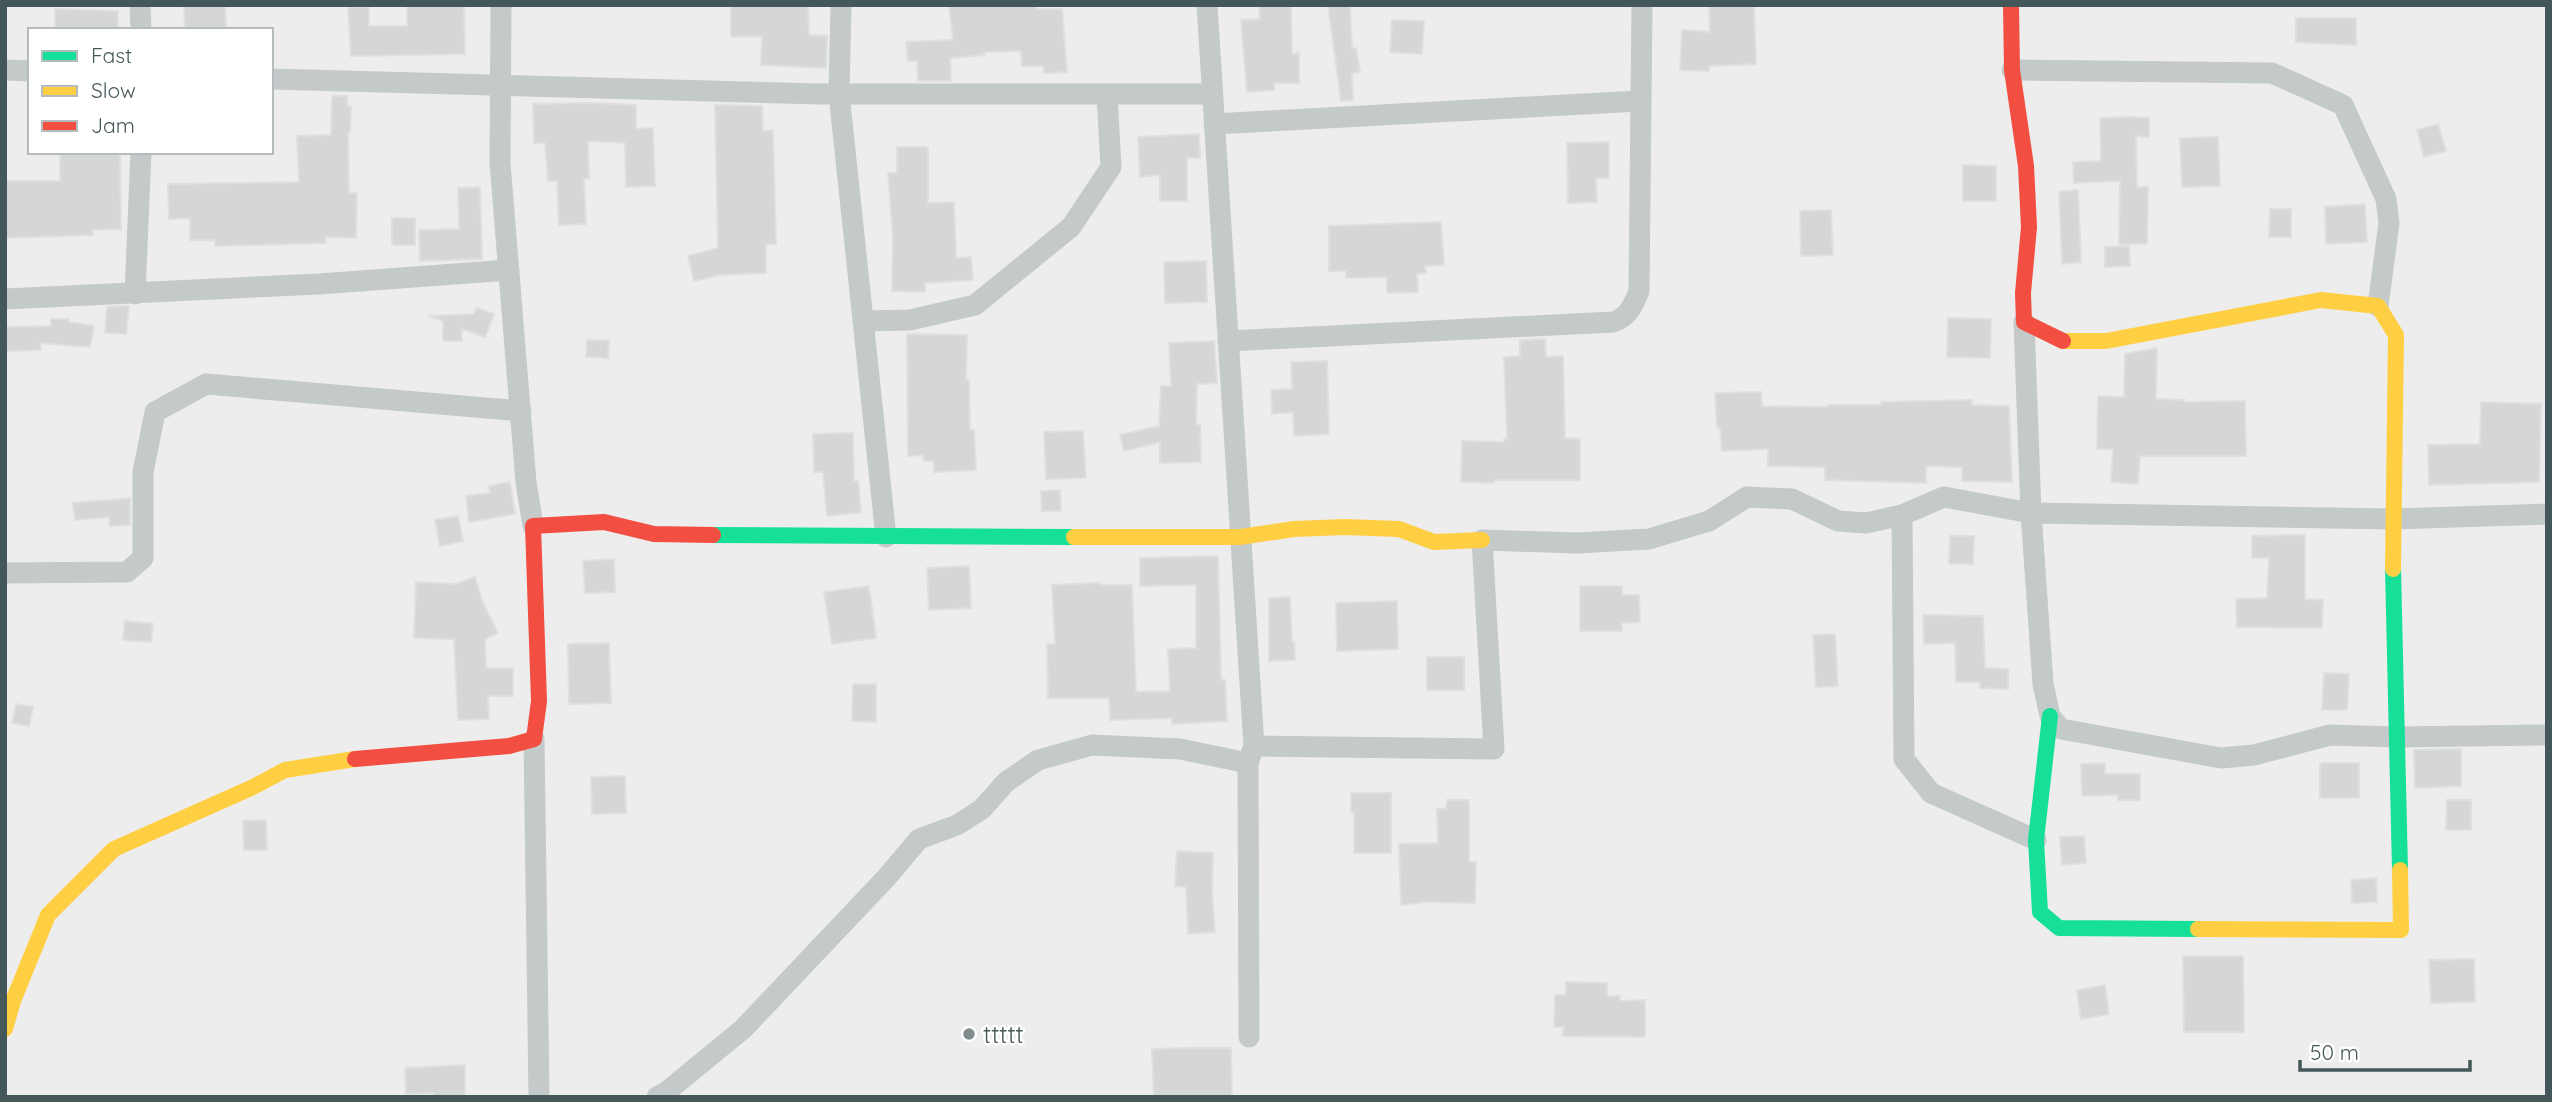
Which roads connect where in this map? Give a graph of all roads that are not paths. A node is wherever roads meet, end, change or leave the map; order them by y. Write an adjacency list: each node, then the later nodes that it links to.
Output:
1 (140, 5): 7 (street)
2 (501, 5): 12 (street)
3 (841, 5): 13 (street)
4 (1207, 5): 15 (street)
5 (1642, 5): 16 (street)
6 (2011, 5): 8 (street)
7 (141, 28)
8 (2012, 69): 22 (street); 24 (street)
9 (5, 70): 10 (street)
10 (28, 71)
11 (273, 79): 12 (street)
12 (502, 86): 13 (street); 19 (street)
13 (839, 94): 14 (street); 23 (street)
14 (1107, 94): 15 (street); 23 (street)
15 (1212, 94): 17 (street)
16 (1639, 101): 17 (street); 25 (street)
17 (1214, 124): 25 (street)
18 (141, 154): 20 (street)
19 (509, 270): 20 (street); 26 (street)
20 (135, 294): 21 (street)
21 (5, 299)
22 (2378, 306): 24 (street); 30 (street)
23 (863, 321): 32 (street)
24 (2024, 322): 27 (street)
25 (1228, 341): 33 (street)
26 (521, 411): 31 (street); 35 (street)
27 (2031, 513): 29 (street); 30 (street); 36 (street)
28 (2547, 514): 30 (street)
29 (1902, 515): 34 (street); 41 (street)
30 (2392, 519): 38 (street)
31 (533, 526): 32 (street); 39 (street)
32 (886, 537): 33 (street)
33 (1240, 537): 34 (street); 40 (street)
34 (1482, 540): 40 (street)
35 (5, 573)
36 (2050, 716): 38 (street); 41 (street)
37 (2547, 736): 38 (street)
38 (2396, 737): 41 (street)
39 (534, 739): 42 (street); 44 (street)
40 (1251, 755): 43 (street); 45 (street)
41 (2036, 840)
42 (5, 1029)
43 (1249, 1037)
44 (539, 1097)
45 (657, 1097)

